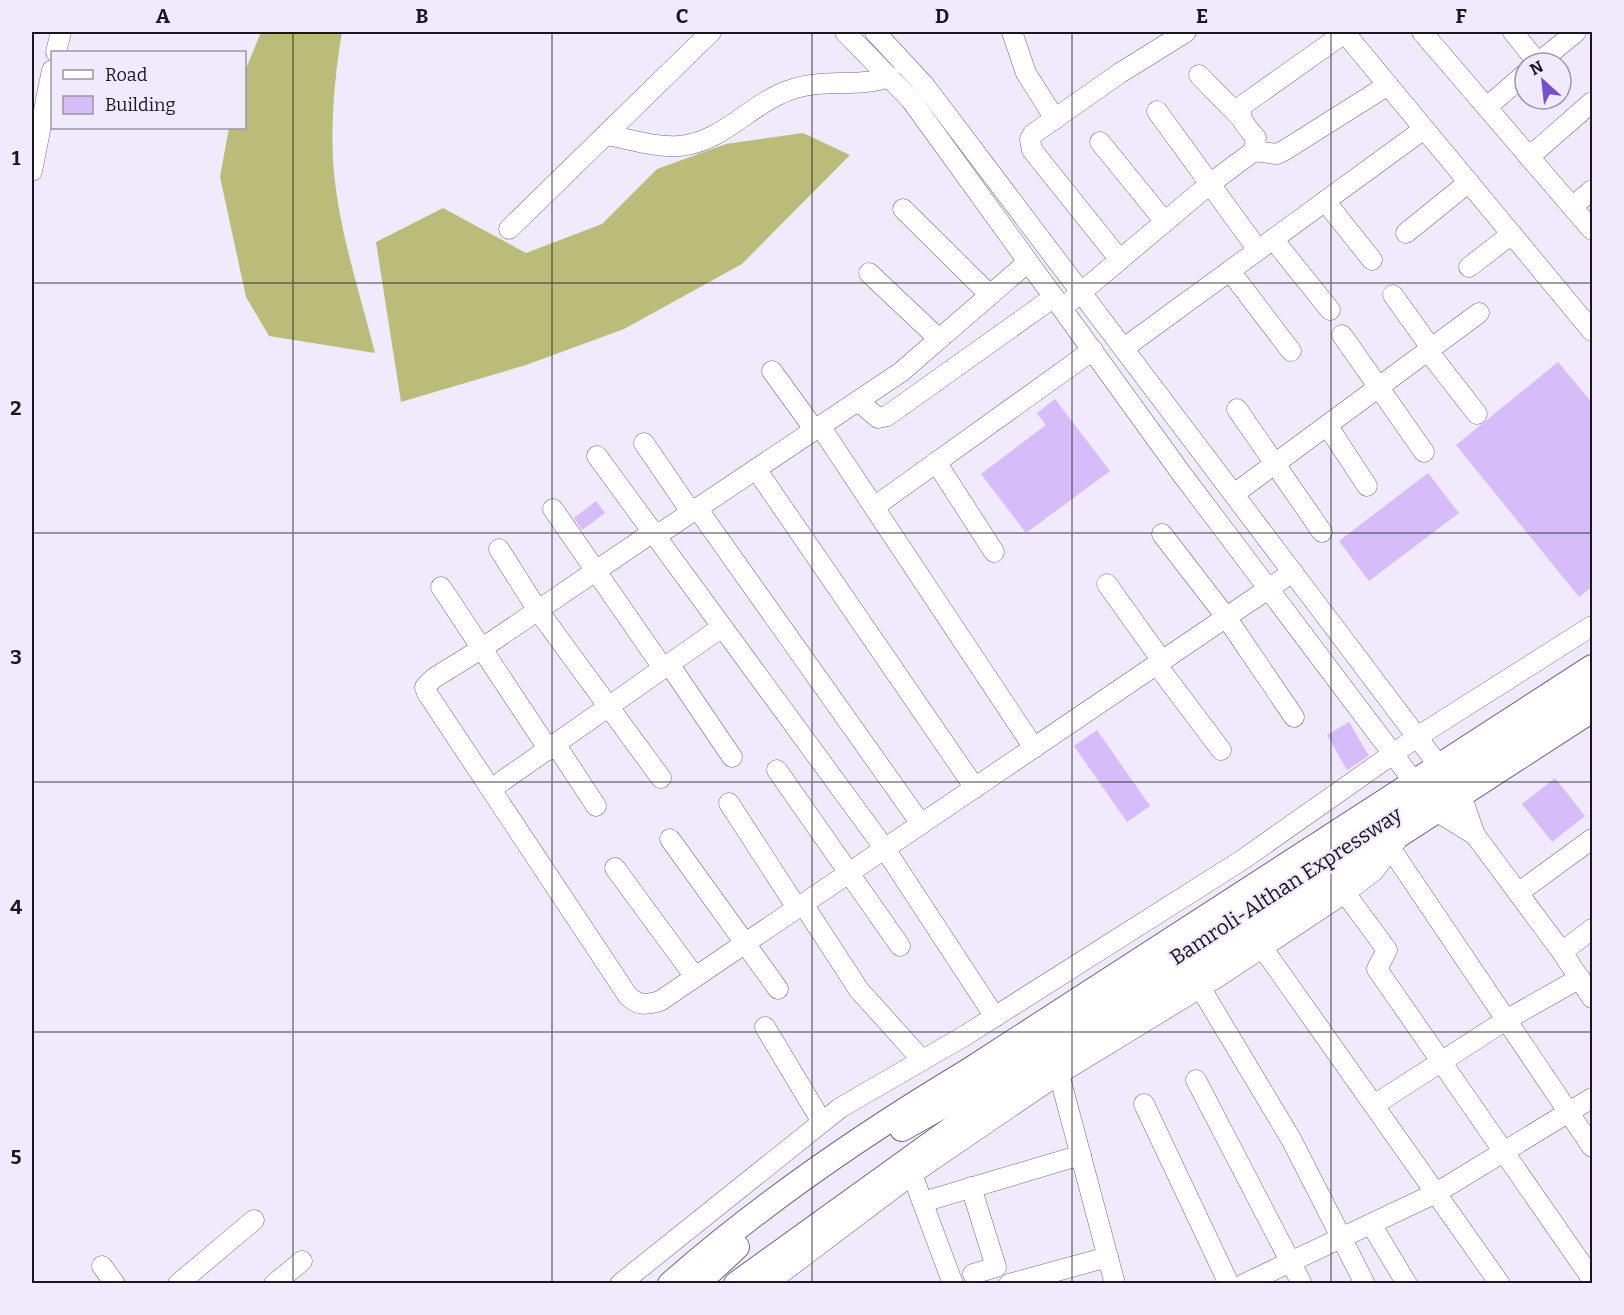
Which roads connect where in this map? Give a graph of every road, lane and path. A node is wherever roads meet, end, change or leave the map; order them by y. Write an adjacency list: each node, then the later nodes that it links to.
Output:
1 (60, 32): 11 (street)
2 (711, 32): 25 (street)
3 (845, 32): 16 (street)
4 (875, 32): 16 (street)
5 (1012, 32): 23 (street)
6 (1186, 32): 23 (street)
7 (1422, 32): 20 (street)
8 (1513, 32): 12 (street)
9 (1576, 32): 13 (street)
10 (1341, 33): 18 (street); 22 (street)
11 (56, 51)
12 (1528, 51)
13 (1553, 51)
14 (51, 75): 29 (street)
15 (1199, 75): 22 (street)
16 (908, 84): 25 (street); 44 (street); 48 (street)
17 (1513, 84): 20 (street)
18 (1388, 85): 24 (street); 27 (street)
19 (1593, 102): 28 (street)
20 (1486, 107): 28 (street)
21 (1157, 111): 31 (street)
22 (1241, 118): 27 (street)
23 (1055, 119): 42 (street)
24 (1424, 129): 30 (street); 33 (street)
25 (606, 135): 37 (street)
26 (1100, 142): 36 (street)
27 (1254, 151): 31 (street)
28 (1530, 157): 34 (street)
29 (32, 171)
30 (1469, 182): 39 (street); 40 (street)
31 (1211, 183): 36 (street); 41 (street)
32 (1593, 190): 34 (street)
33 (1325, 201): 41 (street); 43 (street)
34 (1572, 207): 38 (street)
35 (903, 209): 49 (street)
36 (1165, 222): 42 (street)
37 (509, 230)
38 (1593, 230)
39 (1406, 233)
40 (1512, 234): 45 (street); 54 (street)
41 (1265, 245): 46 (street); 52 (street)
42 (1120, 260): 48 (street)
43 (1372, 260)
44 (1028, 262): 49 (street); 51 (street)
45 (1469, 267)
46 (1230, 271): 57 (street); 60 (street)
47 (869, 273): 56 (street)
48 (1082, 292): 51 (street); 57 (street)
49 (990, 295): 56 (street)
50 (1393, 295): 58 (street)
51 (1058, 303): 59 (street); 63 (street)
52 (1330, 310)
53 (1479, 313): 58 (street)
54 (1593, 331)
55 (1342, 335): 62 (street)
56 (939, 339): 63 (street)
57 (1124, 348): 75 (street)
58 (1429, 349): 62 (street); 65 (street)
59 (1093, 350): 71 (street); 88 (street)
60 (1291, 351)
61 (772, 371): 67 (street)
62 (1379, 386): 66 (street); 69 (street)
63 (858, 400): 67 (street)
64 (1237, 410): 72 (street)
65 (1477, 414)
66 (1327, 425): 72 (street); 74 (street)
67 (817, 428): 73 (street); 76 (street)
68 (644, 443): 78 (street)
69 (1424, 452)
70 (597, 456): 80 (street)
71 (936, 462): 76 (street); 83 (street)
72 (1275, 464): 75 (street); 79 (street)
73 (756, 469): 78 (street); 110 (street)
74 (1367, 486)
75 (1234, 494): 85 (street)
76 (873, 507): 103 (street)
77 (553, 509): 84 (street)
78 (694, 510): 80 (street); 115 (street)
79 (1322, 532)
80 (654, 534): 84 (street); 92 (street)
81 (1162, 534): 90 (street)
82 (499, 549): 89 (street)
83 (994, 552)
84 (595, 570): 89 (street); 95 (street)
85 (1293, 572): 88 (street); 101 (street)
86 (1107, 584): 94 (street)
87 (441, 587): 93 (street)
88 (1269, 589): 90 (street); 105 (street)
89 (537, 609): 93 (street); 98 (street)
90 (1226, 617): 94 (street); 100 (street)
91 (1593, 626): 101 (street)
92 (722, 627): 95 (street); 120 (street)
93 (482, 649): 102 (street); 111 (street)
94 (1159, 663): 103 (street); 104 (street)
95 (666, 666): 98 (street); 106 (street)
96 (1593, 667): 109 (main road)
97 (1593, 688): 109 (main road)
98 (607, 708): 102 (street); 108 (street)
99 (1593, 710): 109 (main road)
100 (1294, 717)
101 (1417, 737): 105 (street); 109 (street)
102 (552, 748): 111 (street); 114 (street)
103 (1034, 748): 110 (street)
104 (1221, 750)
105 (1393, 753): 112 (street); 136 (street)
106 (732, 757)
107 (777, 770): 122 (street)
108 (660, 778)
109 (1449, 780): 112 (main road); 112 (main road); 116 (street)
110 (975, 788): 115 (street)
111 (491, 789): 131 (street)
112 (1425, 796): 116 (street); 119 (main road); 144 (main road, Bamroli-Althan Expressway); 169 (main road)
113 (729, 803): 125 (street)
114 (596, 806)
115 (921, 824): 120 (street)
116 (1475, 835): 124 (street)
117 (670, 838): 127 (street)
118 (1593, 839): 124 (street)
119 (1396, 841): 123 (street); 137 (street); 144 (main road)
120 (885, 849): 122 (street); 136 (street)
121 (615, 868): 131 (street)
122 (850, 872): 125 (street); 128 (street)
123 (1345, 893): 129 (street); 140 (street)
124 (1518, 893): 130 (street)
125 (800, 906): 127 (street); 139 (street)
126 (1593, 929): 130 (street)
127 (746, 943): 131 (street); 134 (street)
128 (900, 946)
129 (1262, 947): 133 (street); 146 (street)
130 (1562, 951): 132 (street)
131 (695, 977)
132 (1580, 978): 135 (street); 137 (street)
133 (1200, 987): 141 (street); 158 (street)
134 (778, 989)
135 (1593, 999)
136 (994, 1017): 139 (street)
137 (1506, 1020): 140 (street); 147 (street)
138 (765, 1027): 148 (street)
139 (922, 1060): 148 (street)
140 (1441, 1061): 146 (street); 150 (street)
141 (1059, 1074): 144 (street); 151 (street)
142 (1196, 1080): 161 (street)
143 (1593, 1098): 147 (street)
144 (985, 1104): 152 (street); 170 (main road); 171 (main road); 172 (main road)
145 (1144, 1104): 177 (street)
146 (1374, 1105): 154 (street)
147 (1568, 1112): 149 (street); 150 (street)
148 (822, 1122): 168 (street)
149 (1593, 1148)
150 (1504, 1151): 154 (street); 164 (street)
151 (1081, 1155): 153 (street); 159 (street)
152 (912, 1174): 155 (street); 173 (street)
153 (971, 1187): 155 (street); 163 (street)
154 (1436, 1193): 157 (street); 182 (street)
155 (923, 1202): 174 (street)
156 (254, 1220): 166 (street)
157 (1371, 1224): 158 (street); 181 (street)
158 (1340, 1238): 161 (street); 180 (street)
159 (1108, 1257): 175 (street); 176 (street)
160 (302, 1261): 167 (street)
161 (1291, 1261): 178 (street); 179 (street)
162 (102, 1266): 165 (street)
163 (973, 1274)
164 (1593, 1279)
165 (114, 1284)
166 (178, 1284)
167 (274, 1284)
168 (620, 1284)
169 (670, 1284)
170 (697, 1284)
171 (707, 1284)
172 (736, 1284)
173 (767, 1284)
174 (954, 1284)
175 (1009, 1284)
176 (1115, 1284)
177 (1229, 1284)
178 (1244, 1284)
179 (1302, 1284)
180 (1365, 1284)
181 (1407, 1284)
182 (1500, 1284)

